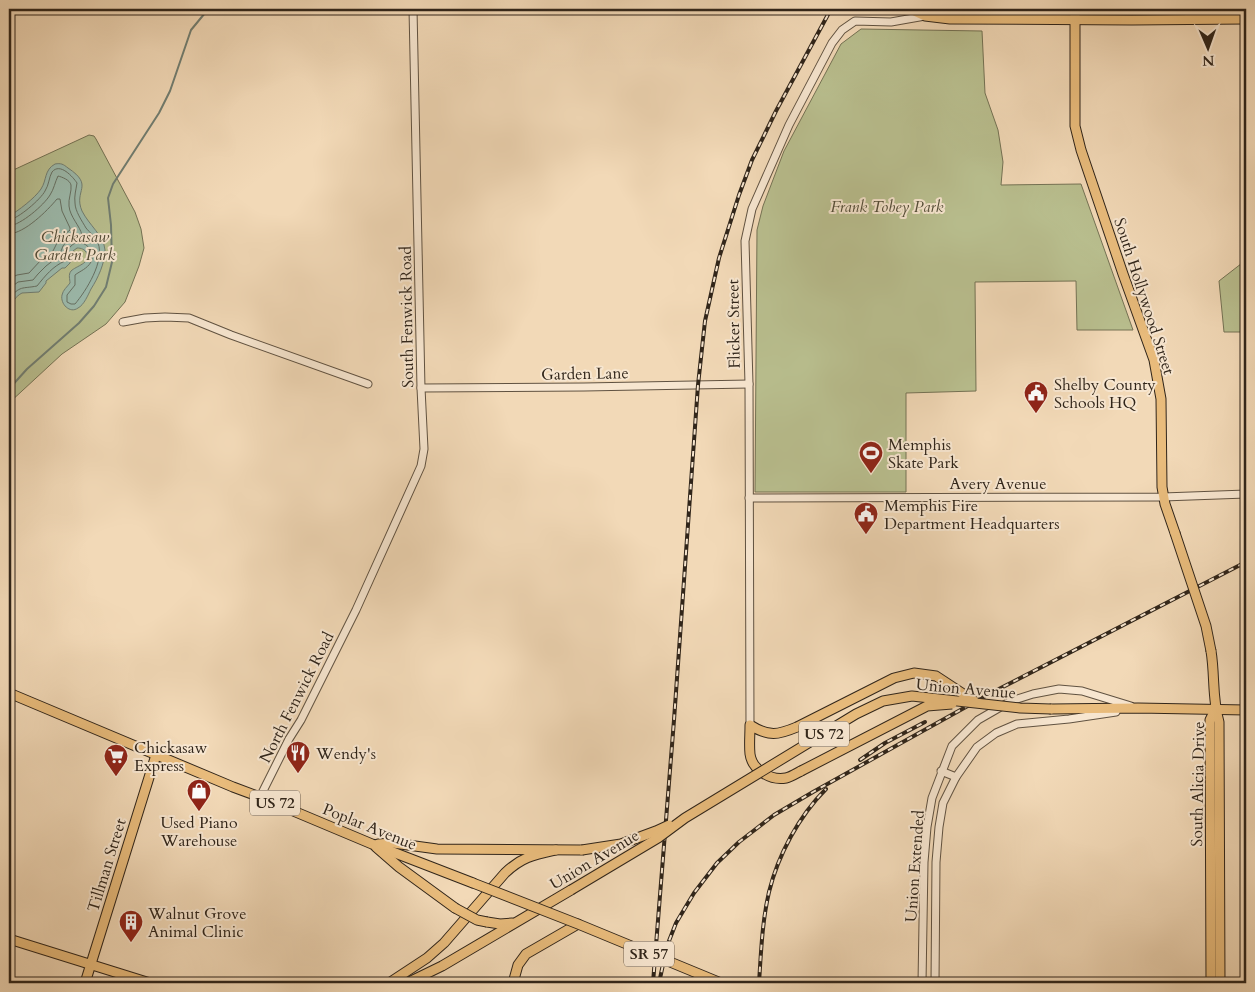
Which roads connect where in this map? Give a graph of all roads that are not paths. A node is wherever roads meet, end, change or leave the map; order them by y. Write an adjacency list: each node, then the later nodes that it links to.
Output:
1 (413, 9): 10 (street, South Fenwick Road)
2 (910, 9): 4 (main road)
3 (1075, 9): 6 (main road, South Hollywood Street)
4 (925, 16): 6 (main road); 9 (street, Flicker Street)
5 (1246, 19): 6 (main road)
6 (1075, 20): 12 (main road, South Hollywood Street)
7 (123, 322): 8 (street)
8 (368, 384)
9 (749, 384): 10 (street, Garden Lane); 13 (street, Flicker Street)
10 (421, 388): 14 (street, South Fenwick Road)
11 (1246, 494): 12 (street, Avery Avenue)
12 (1164, 497): 13 (street, Avery Avenue); 18 (main road, South Hollywood Street, bridge)
13 (749, 498): 20 (street, Flicker Street)
14 (356, 610): 24 (street, North Fenwick Road)
15 (9, 693): 21 (main road, Poplar Avenue / US 72)
16 (977, 703): 17 (main road, Union Avenue / US 72, bridge); 20 (main road, bridge); 20 (main road, bridge); 25 (main road, Union Avenue / US 72, bridge)
17 (1138, 708): 18 (main road, Union Avenue / US 72); 22 (street, Union Extended); 23 (street, Union Extended)
18 (1215, 710): 19 (main road, Union Avenue / US 72); 33 (main road, South Alicia Drive)
19 (1246, 710)
20 (750, 725)
21 (156, 755): 24 (main road, Poplar Avenue / US 72); 36 (main road, Tillman Street)
22 (942, 771): 23 (street); 28 (street, Union Extended)
23 (956, 777): 29 (street, Union Extended)
24 (260, 797): 26 (main road, Poplar Avenue / US 72)
25 (685, 818): 27 (main road, Union Avenue / US 72, bridge); 30 (main road, Union Avenue / US 72, bridge)
26 (372, 844): 27 (main road, US 72); 30 (main road, US 72, bridge); 31 (main road, Poplar Avenue / SR 57, bridge)
27 (556, 850): 39 (main road)
28 (924, 880): 29 (street); 34 (street, Union Extended)
29 (936, 880): 35 (street, Union Extended)
30 (515, 923): 40 (main road, Union Avenue)
31 (578, 924): 41 (main road); 42 (main road, Poplar Avenue / SR 57, bridge)
32 (9, 939): 36 (main road)
33 (1215, 943): 45 (main road); 46 (main road)
34 (923, 959): 35 (street); 43 (street, Union Extended)
35 (935, 959): 44 (street, Union Extended)
36 (90, 966): 37 (main road, Tillman Street); 38 (main road)
37 (85, 983)
38 (150, 983)
39 (389, 983)
40 (407, 983)
41 (513, 983)
42 (721, 983)
43 (922, 983)
44 (935, 983)
45 (1211, 983)
46 (1220, 983)

